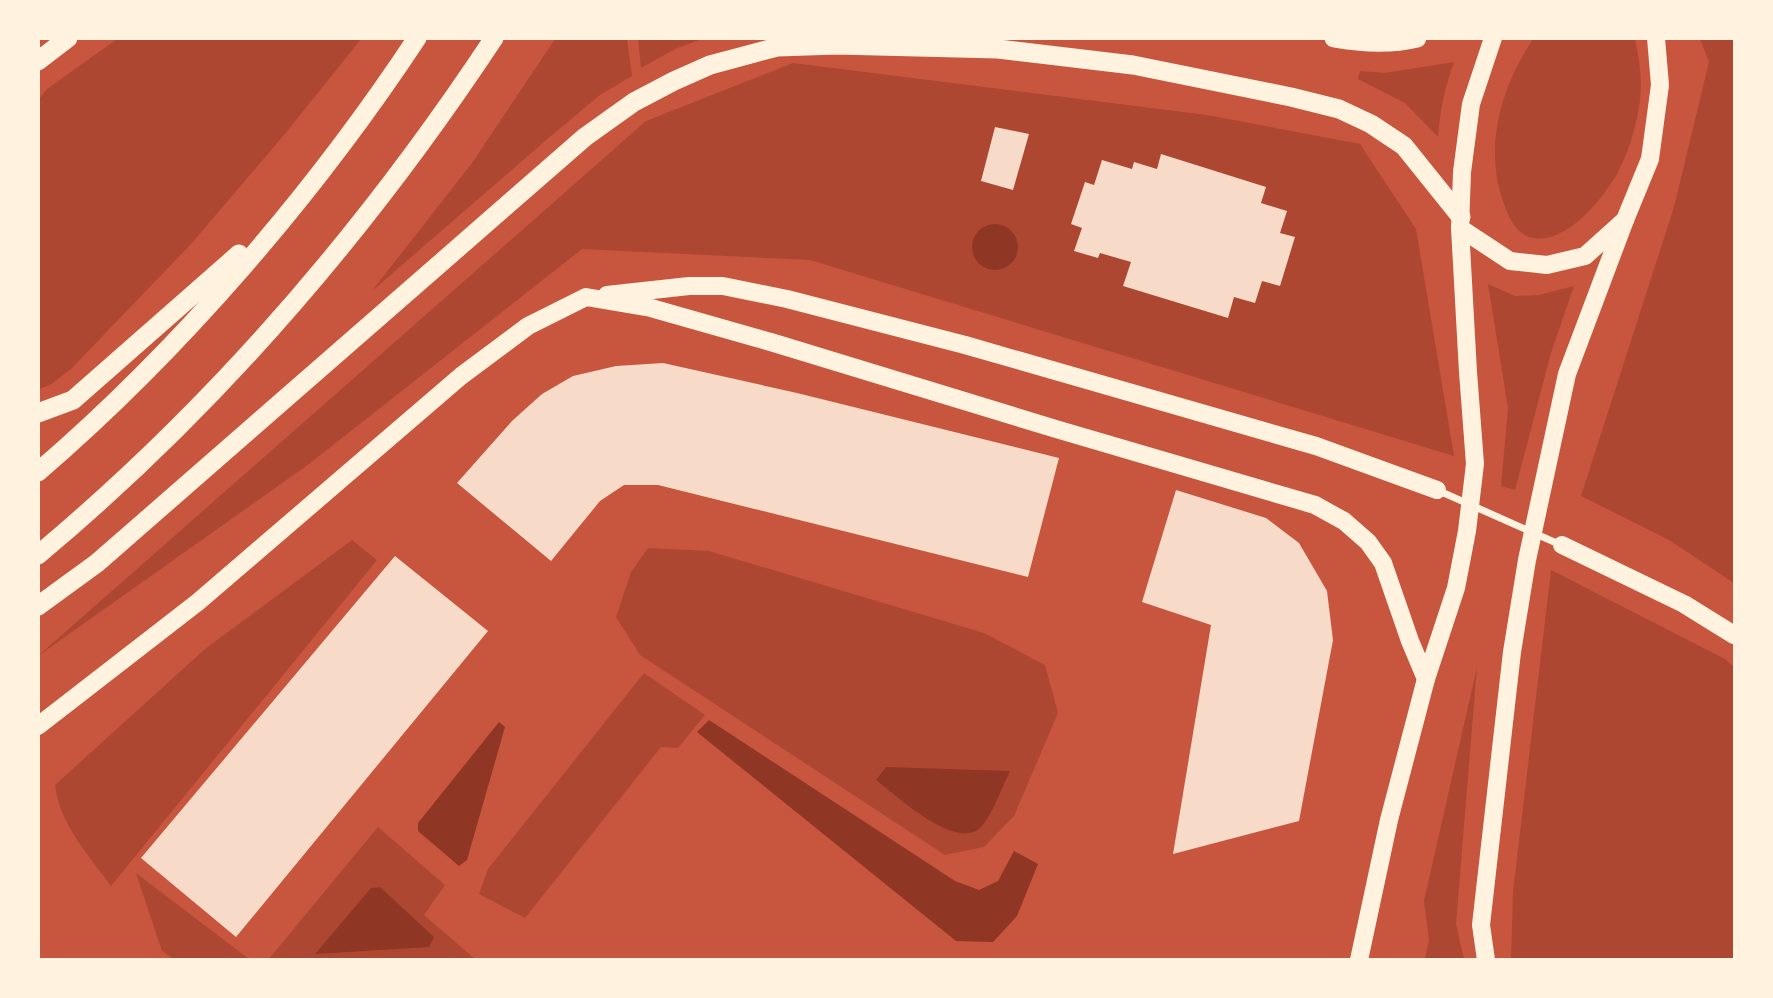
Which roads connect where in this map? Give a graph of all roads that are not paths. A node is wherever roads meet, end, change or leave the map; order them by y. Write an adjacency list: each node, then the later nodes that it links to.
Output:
1 (68, 38): 10 (highway)
2 (417, 38): 11 (highway)
3 (494, 38): 19 (highway)
4 (965, 38): 9 (highway)
5 (1334, 38): 6 (highway)
6 (1418, 38)
7 (1493, 38): 13 (main road)
8 (1657, 38): 12 (main road)
9 (998, 48): 13 (highway); 20 (highway)
10 (38, 61)
11 (299, 199): 15 (highway); 16 (highway)
12 (1625, 220): 13 (main road); 25 (main road)
13 (1461, 222): 22 (main road)
14 (586, 297): 17 (main road); 22 (main road); 23 (main road)
15 (38, 414)
16 (38, 472)
17 (1437, 490): 18 (street)
18 (1562, 545): 21 (main road)
19 (38, 555)
20 (38, 606)
21 (1734, 635)
22 (1426, 679): 24 (main road)
23 (38, 726)
24 (1359, 960)
25 (1486, 960)

